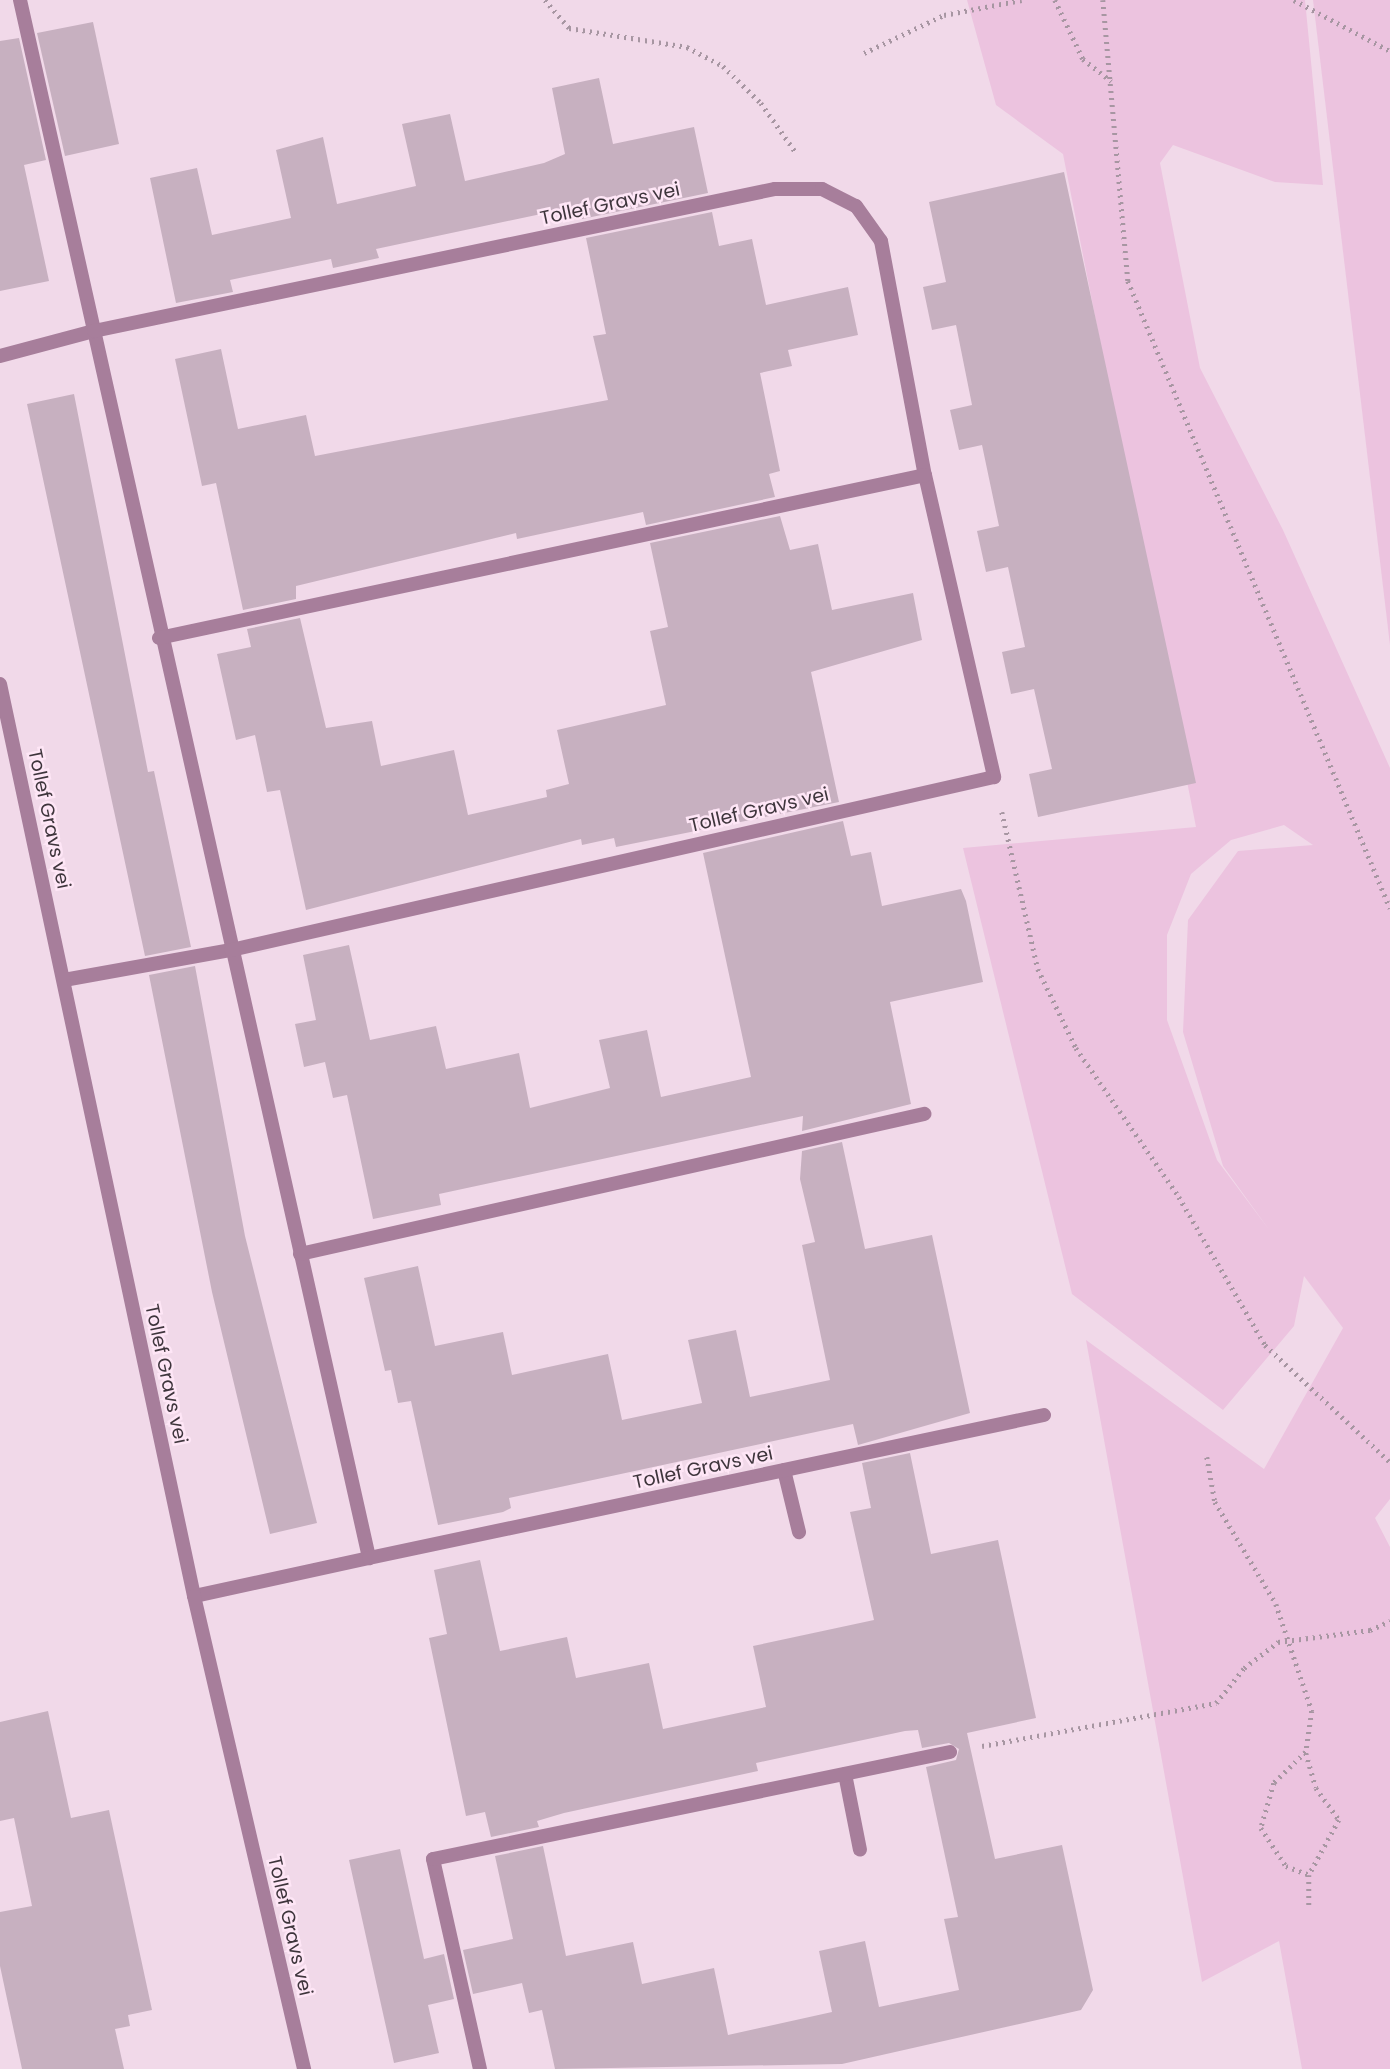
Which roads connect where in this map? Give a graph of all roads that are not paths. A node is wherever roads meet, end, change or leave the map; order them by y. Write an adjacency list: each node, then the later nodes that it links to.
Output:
1 (20, 0): 2 (street)
2 (94, 331): 3 (street, Tollef Gravs vei); 4 (street, Tollef Gravs vei); 5 (street)
3 (0, 356)
4 (925, 475): 5 (street); 7 (street, Tollef Gravs vei)
5 (159, 638): 7 (street)
6 (0, 684): 8 (street, Tollef Gravs vei)
7 (231, 950): 8 (street, Tollef Gravs vei); 10 (street)
8 (64, 980): 15 (street, Tollef Gravs vei)
9 (924, 1114): 10 (street)
10 (300, 1254): 14 (street)
11 (1044, 1415): 12 (street, Tollef Gravs vei)
12 (784, 1470): 13 (street); 14 (street, Tollef Gravs vei)
13 (799, 1532)
14 (369, 1558): 15 (street, Tollef Gravs vei)
15 (194, 1596): 19 (street, Tollef Gravs vei)
16 (950, 1752): 17 (street)
17 (845, 1774): 18 (street); 20 (street)
18 (860, 1850)
19 (304, 2069)
20 (480, 2069)

